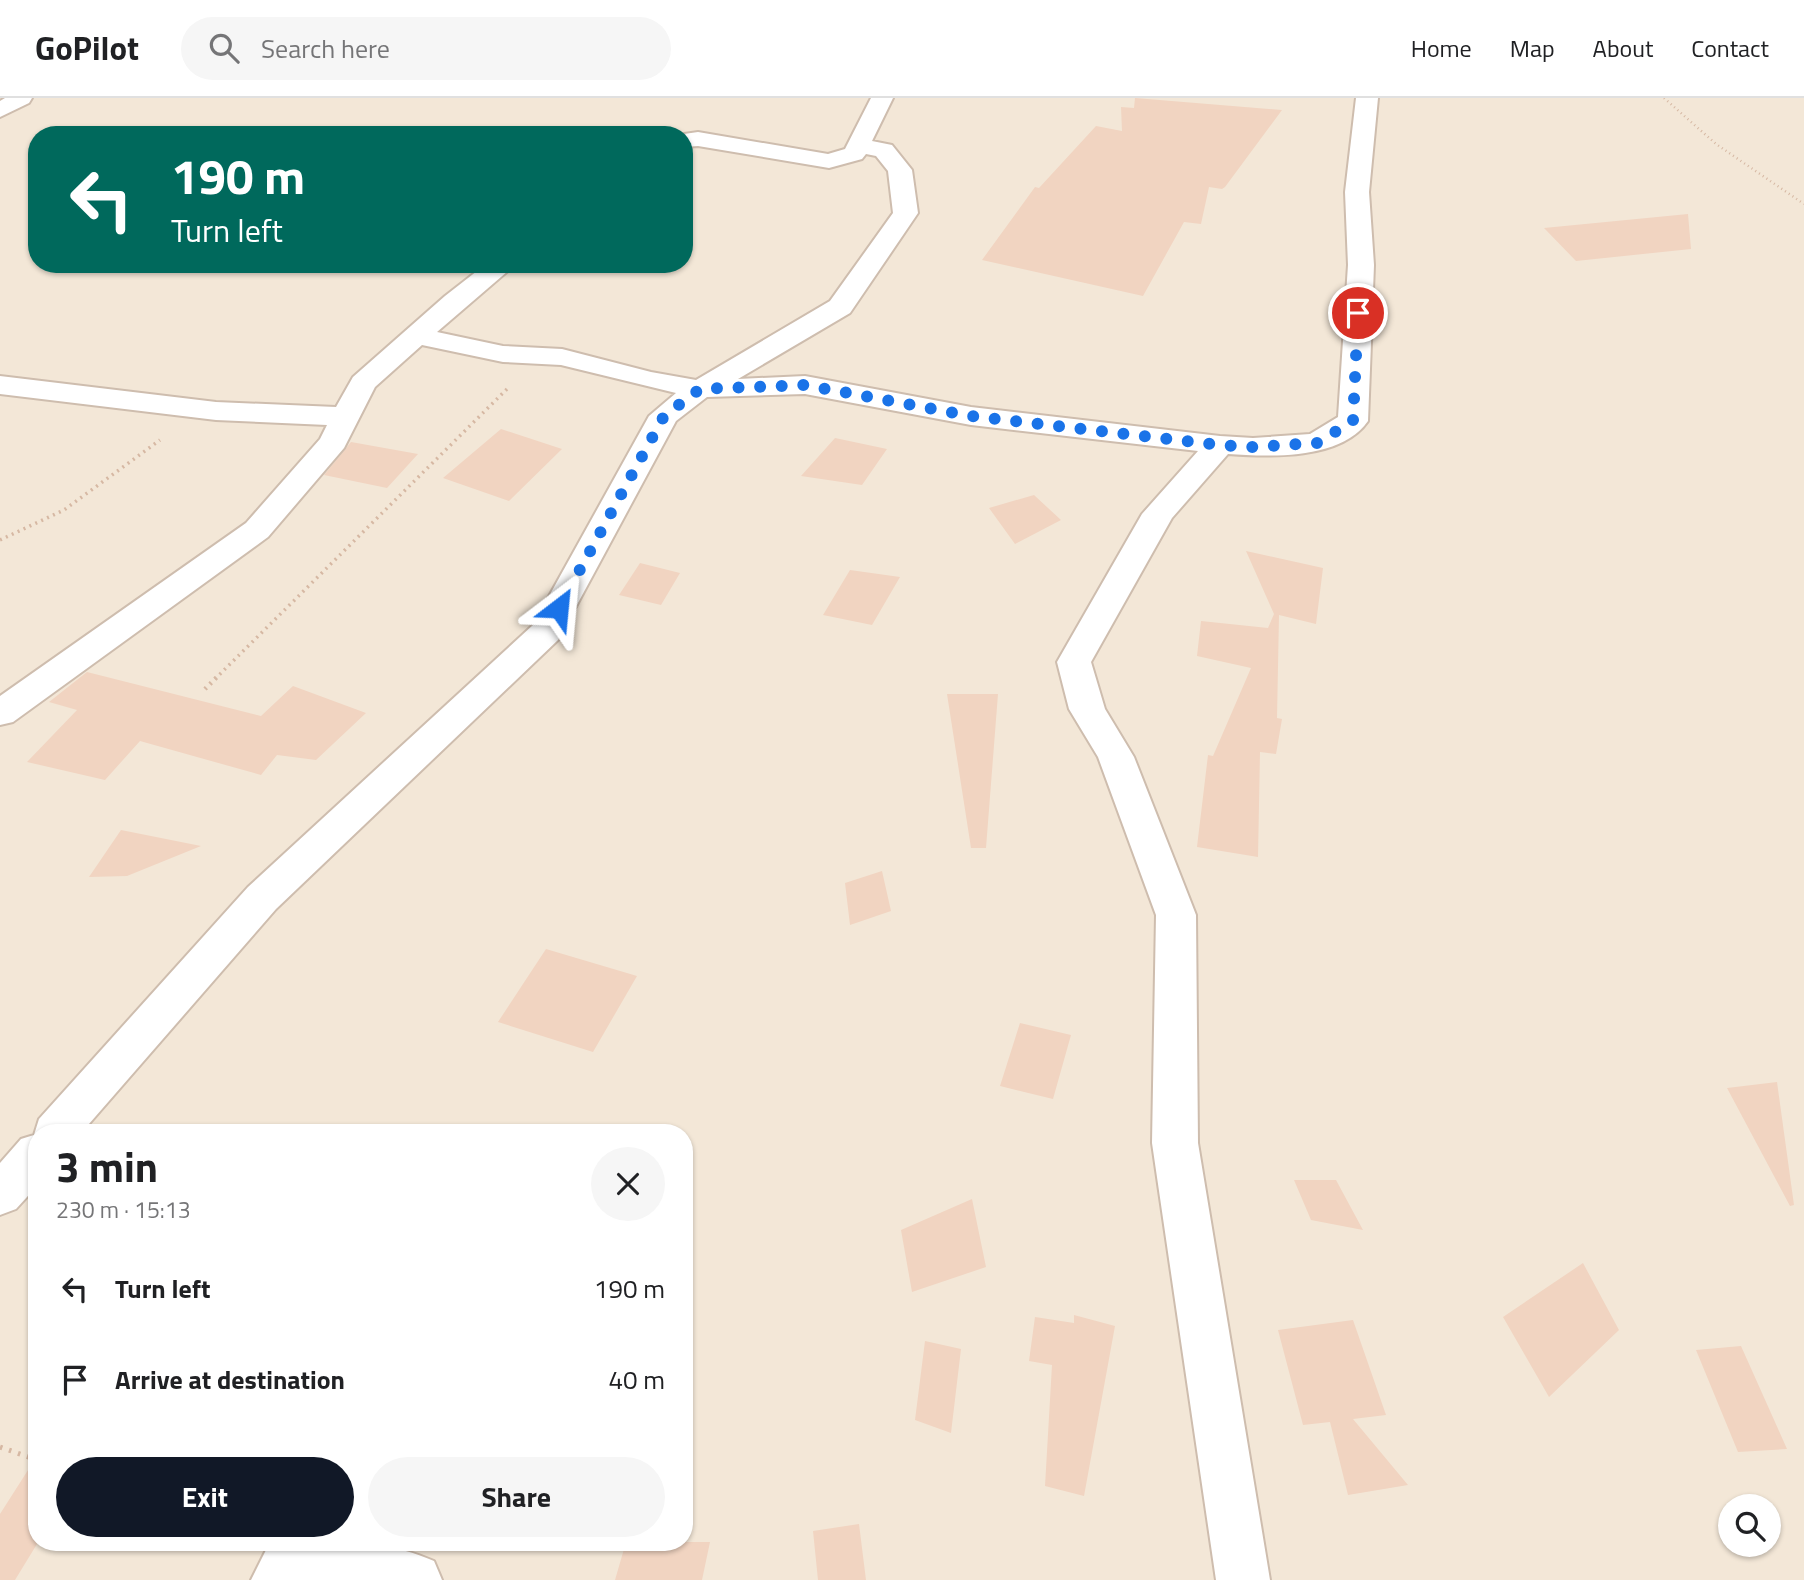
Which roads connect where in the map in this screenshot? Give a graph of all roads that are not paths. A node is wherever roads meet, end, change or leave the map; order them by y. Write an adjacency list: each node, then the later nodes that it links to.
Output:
1 (21, 98): 4 (street)
2 (882, 98): 6 (street)
3 (1367, 98): 12 (street)
4 (0, 110)
5 (693, 139): 6 (street)
6 (860, 146): 10 (street)
7 (492, 273): 8 (street)
8 (416, 336): 10 (street); 11 (street)
9 (0, 385): 11 (street)
10 (700, 389): 12 (street); 14 (street)
11 (346, 416): 13 (street)
12 (1220, 445): 19 (street)
13 (0, 713)
14 (62, 1124)
15 (28, 1163): 16 (street)
16 (0, 1195)
17 (278, 1580): 18 (street)
18 (415, 1580)
19 (1243, 1580)

